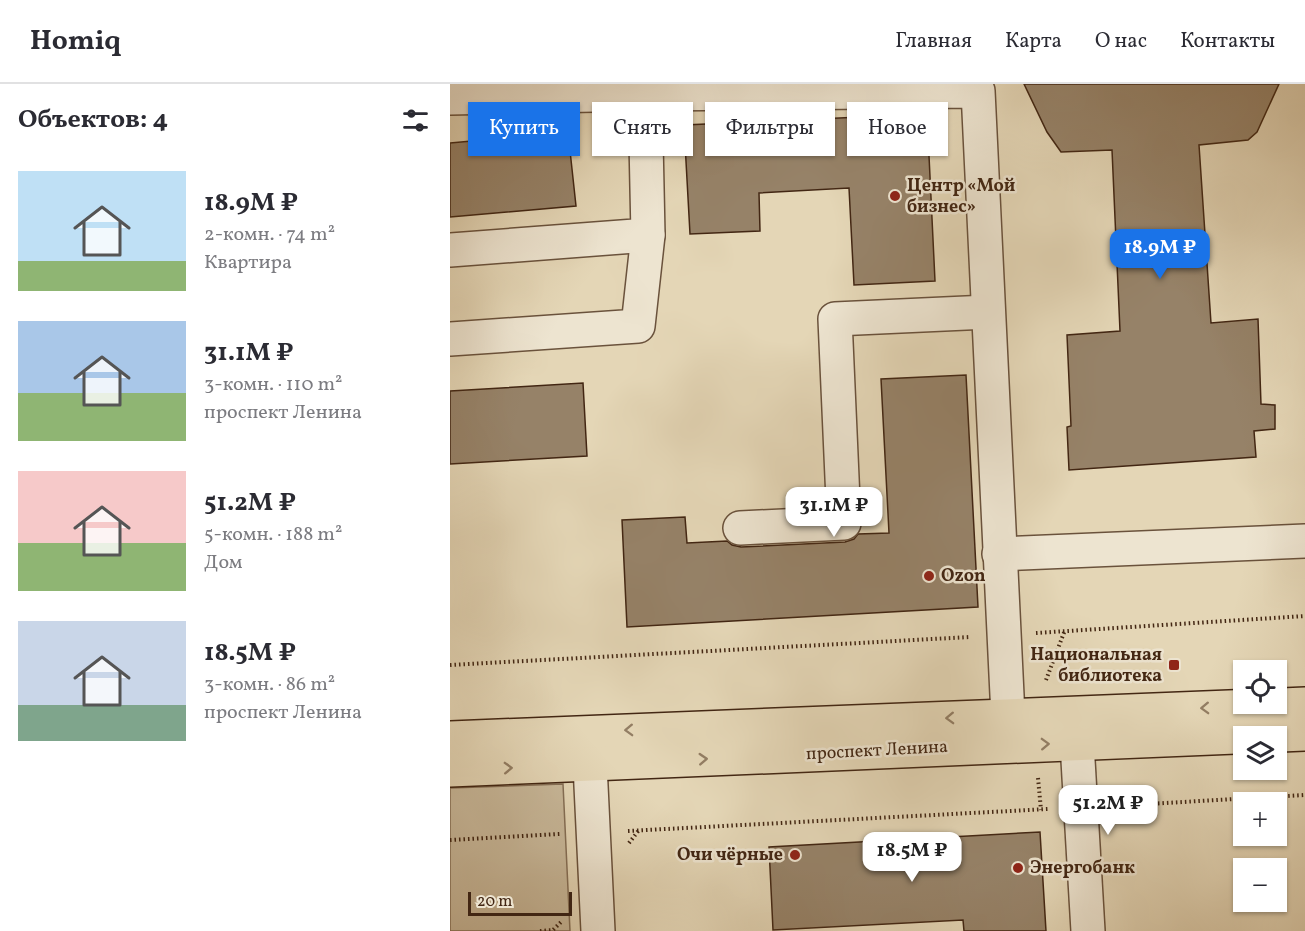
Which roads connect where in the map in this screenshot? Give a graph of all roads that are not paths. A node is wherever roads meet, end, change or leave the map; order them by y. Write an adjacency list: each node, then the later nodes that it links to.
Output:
1 (978, 87): 2 (street); 6 (street)
2 (645, 94): 3 (street); 4 (street)
3 (450, 98)
4 (648, 235): 5 (street); 7 (street)
5 (450, 250)
6 (988, 312): 8 (street); 10 (street)
7 (450, 339)
8 (740, 528)
9 (1305, 541): 10 (street)
10 (999, 554): 13 (street)
11 (1305, 704): 12 (main road, проспект Ленина, one-way to 12)
12 (1077, 728): 13 (main road, проспект Ленина); 14 (main road, проспект Ленина); 19 (street)
13 (1009, 731): 15 (main road, проспект Ленина, one-way to 15); 16 (main road, проспект Ленина, one-way to 13)
14 (1305, 734)
15 (450, 738)
16 (590, 765): 17 (main road, проспект Ленина, one-way to 16); 18 (street)
17 (450, 770)
18 (598, 931)
19 (1088, 931)

